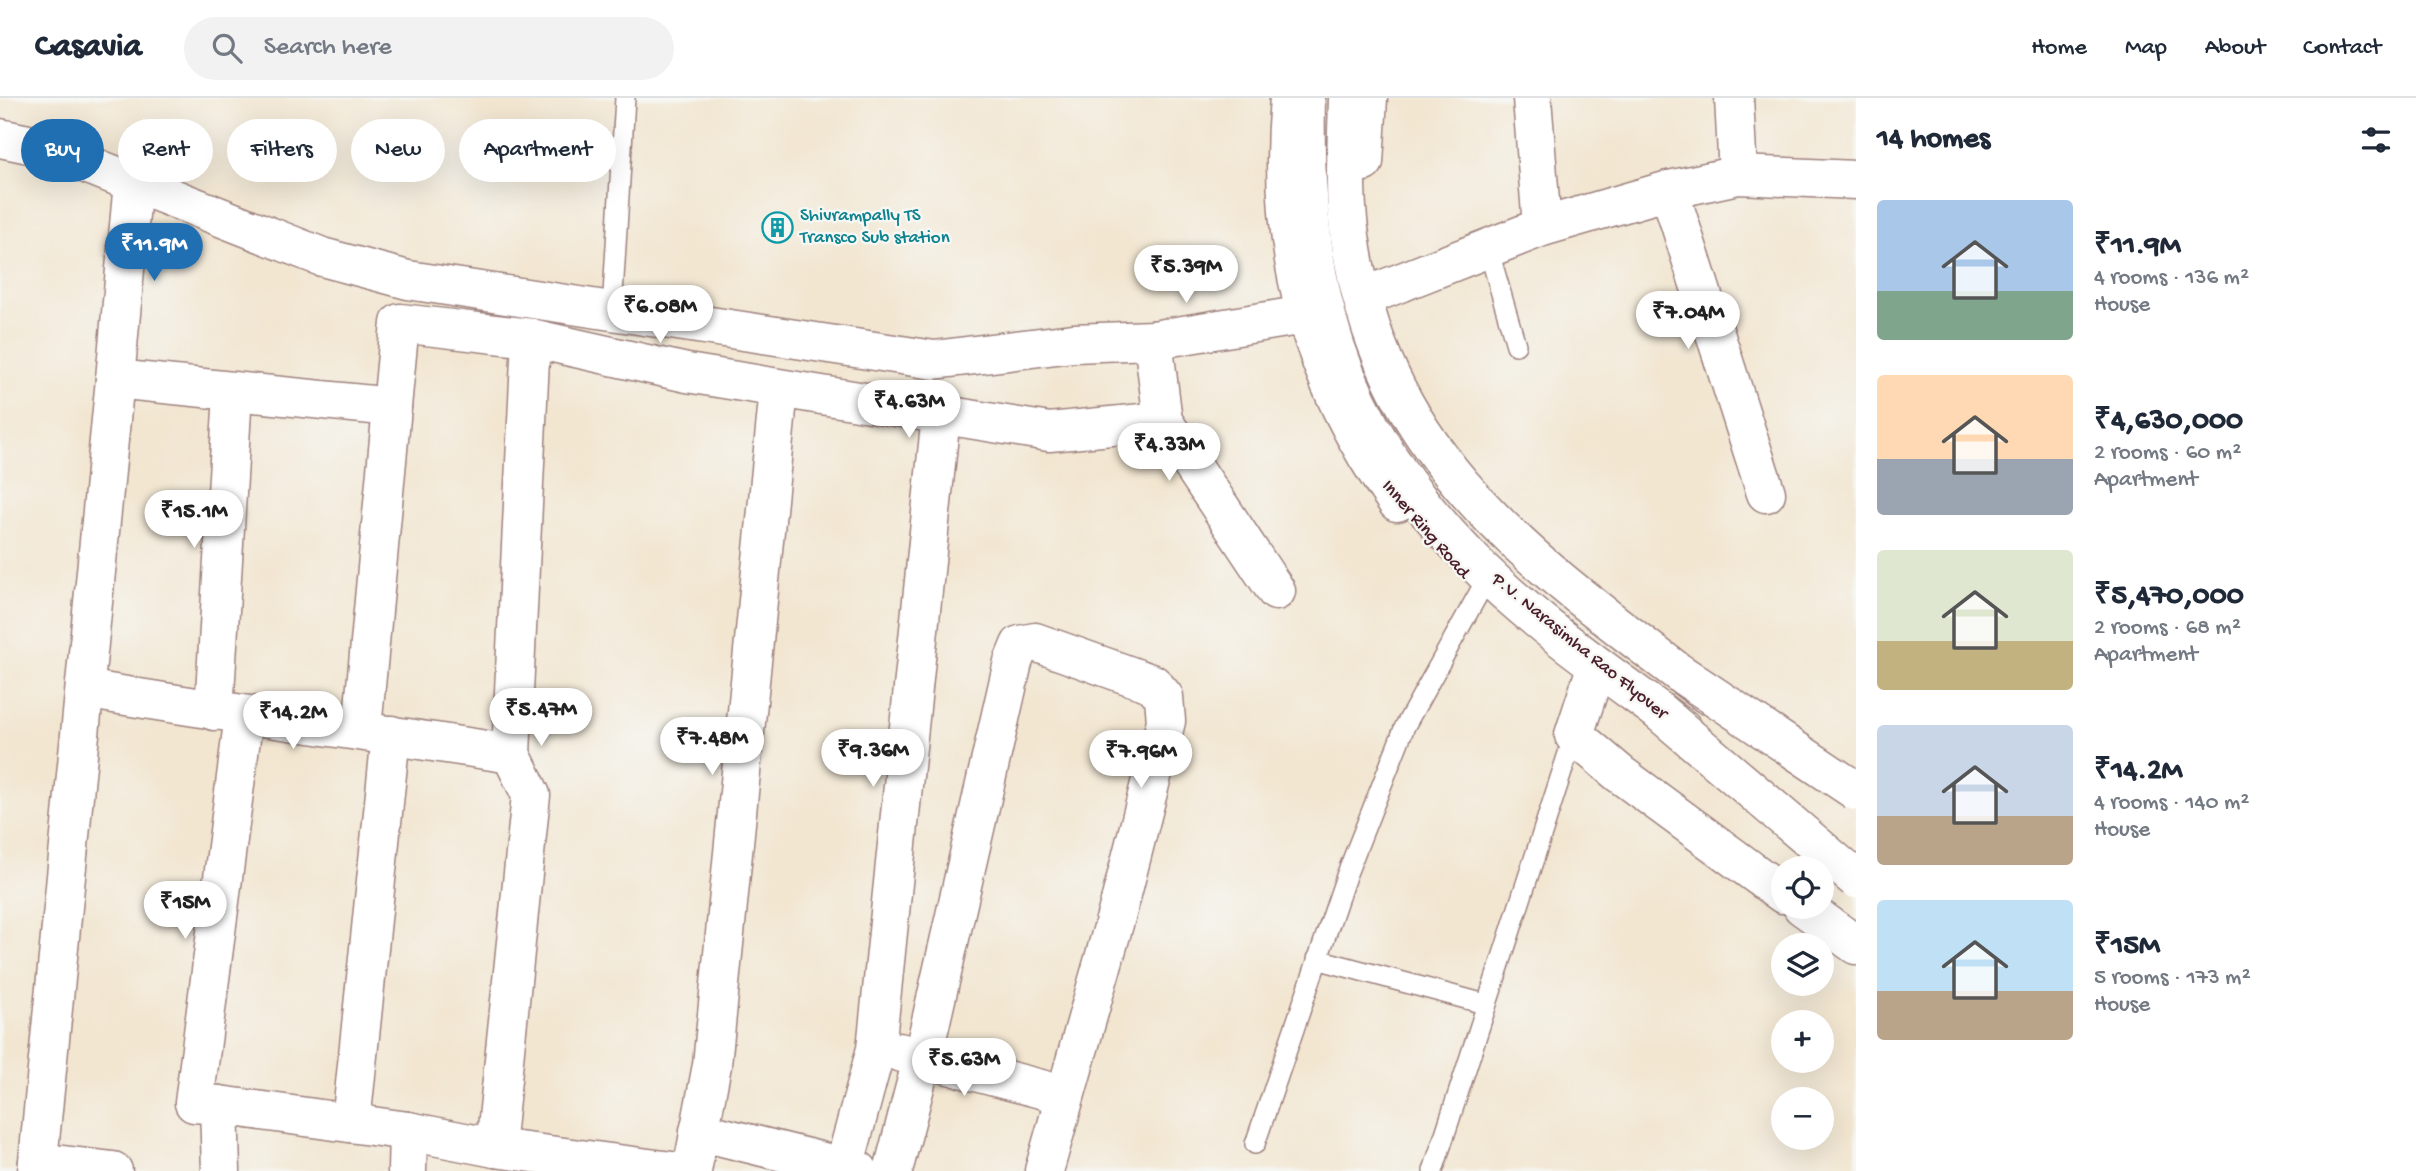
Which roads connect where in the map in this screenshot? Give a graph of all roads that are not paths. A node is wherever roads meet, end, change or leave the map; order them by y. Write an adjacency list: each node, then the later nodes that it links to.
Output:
1 (625, 98): 18 (lane)
2 (1289, 98): 17 (main road, Inner Ring Road)
3 (1306, 98): 39 (main road, P.V. Narasimha Rao Flyover)
4 (1348, 98): 37 (main road, P.V. Narasimha Rao Flyover)
5 (1368, 98): 16 (main road)
6 (1532, 98): 14 (main road)
7 (1734, 98): 9 (main road)
8 (0, 138): 10 (main road)
9 (1738, 174): 11 (main road); 13 (main road)
10 (118, 176)
11 (1856, 180)
12 (133, 182): 18 (main road); 27 (main road)
13 (1669, 190): 14 (main road); 33 (main road)
14 (1542, 227): 15 (main road)
15 (1488, 248): 16 (main road); 24 (lane)
16 (1379, 291): 46 (main road)
17 (1302, 305): 22 (main road); 23 (main road); 35 (main road, Inner Ring Road)
18 (612, 311): 19 (main road)
19 (650, 317): 20 (main road); 25 (main road)
20 (692, 323): 23 (main road); 26 (main road)
21 (531, 338): 25 (main road); 30 (main road); 44 (main road)
22 (1153, 340): 23 (main road); 32 (main road)
23 (1073, 342)
24 (1516, 345)
25 (645, 365): 26 (main road)
26 (687, 373): 28 (main road)
27 (115, 379): 29 (main road); 38 (main road)
28 (779, 389): 31 (main road); 63 (main road)
29 (233, 393): 30 (main road); 40 (main road)
30 (392, 407): 42 (main road)
31 (941, 415): 32 (main road); 57 (main road)
32 (1163, 421): 34 (main road)
33 (1766, 493)
34 (1276, 591)
35 (1480, 591): 36 (main road, Inner Ring Road); 55 (lane)
36 (1594, 674): 43 (main road); 50 (main road, Inner Ring Road)
37 (1681, 674): 45 (main road, bridge); 47 (main road, P.V. Narasimha Rao Flyover, bridge)
38 (85, 689): 40 (main road); 67 (main road)
39 (1656, 709): 49 (main road, P.V. Narasimha Rao Flyover, bridge); 51 (main road, bridge)
40 (229, 713): 42 (main road); 60 (main road)
41 (1166, 721): 48 (main road); 58 (main road); 59 (main road)
42 (377, 732): 44 (main road); 61 (main road)
43 (1574, 735): 52 (main road); 56 (lane)
44 (511, 754): 65 (main road)
45 (1856, 791)
46 (1856, 799)
47 (1856, 809)
48 (1158, 842)
49 (1856, 862)
50 (1856, 871)
51 (1856, 879)
52 (1771, 885)
53 (1820, 919): 54 (main road)
54 (1856, 946)
55 (1317, 958): 56 (lane); 64 (lane)
56 (1485, 1004): 76 (lane)
57 (876, 1049): 58 (main road); 68 (main road)
58 (923, 1056): 59 (main road); 74 (main road)
59 (1064, 1095): 75 (main road)
60 (219, 1105): 61 (main road); 70 (main road)
61 (351, 1123): 62 (main road)
62 (408, 1131): 65 (main road); 71 (main road)
63 (699, 1131): 68 (main road); 73 (main road)
64 (1255, 1144)
65 (495, 1148): 66 (main road)
66 (557, 1162): 72 (main road)
67 (38, 1166): 69 (main road)
68 (849, 1170)
69 (113, 1171)
70 (221, 1171)
71 (407, 1171)
72 (672, 1171)
73 (692, 1171)
74 (893, 1171)
75 (1044, 1171)
76 (1433, 1171)

